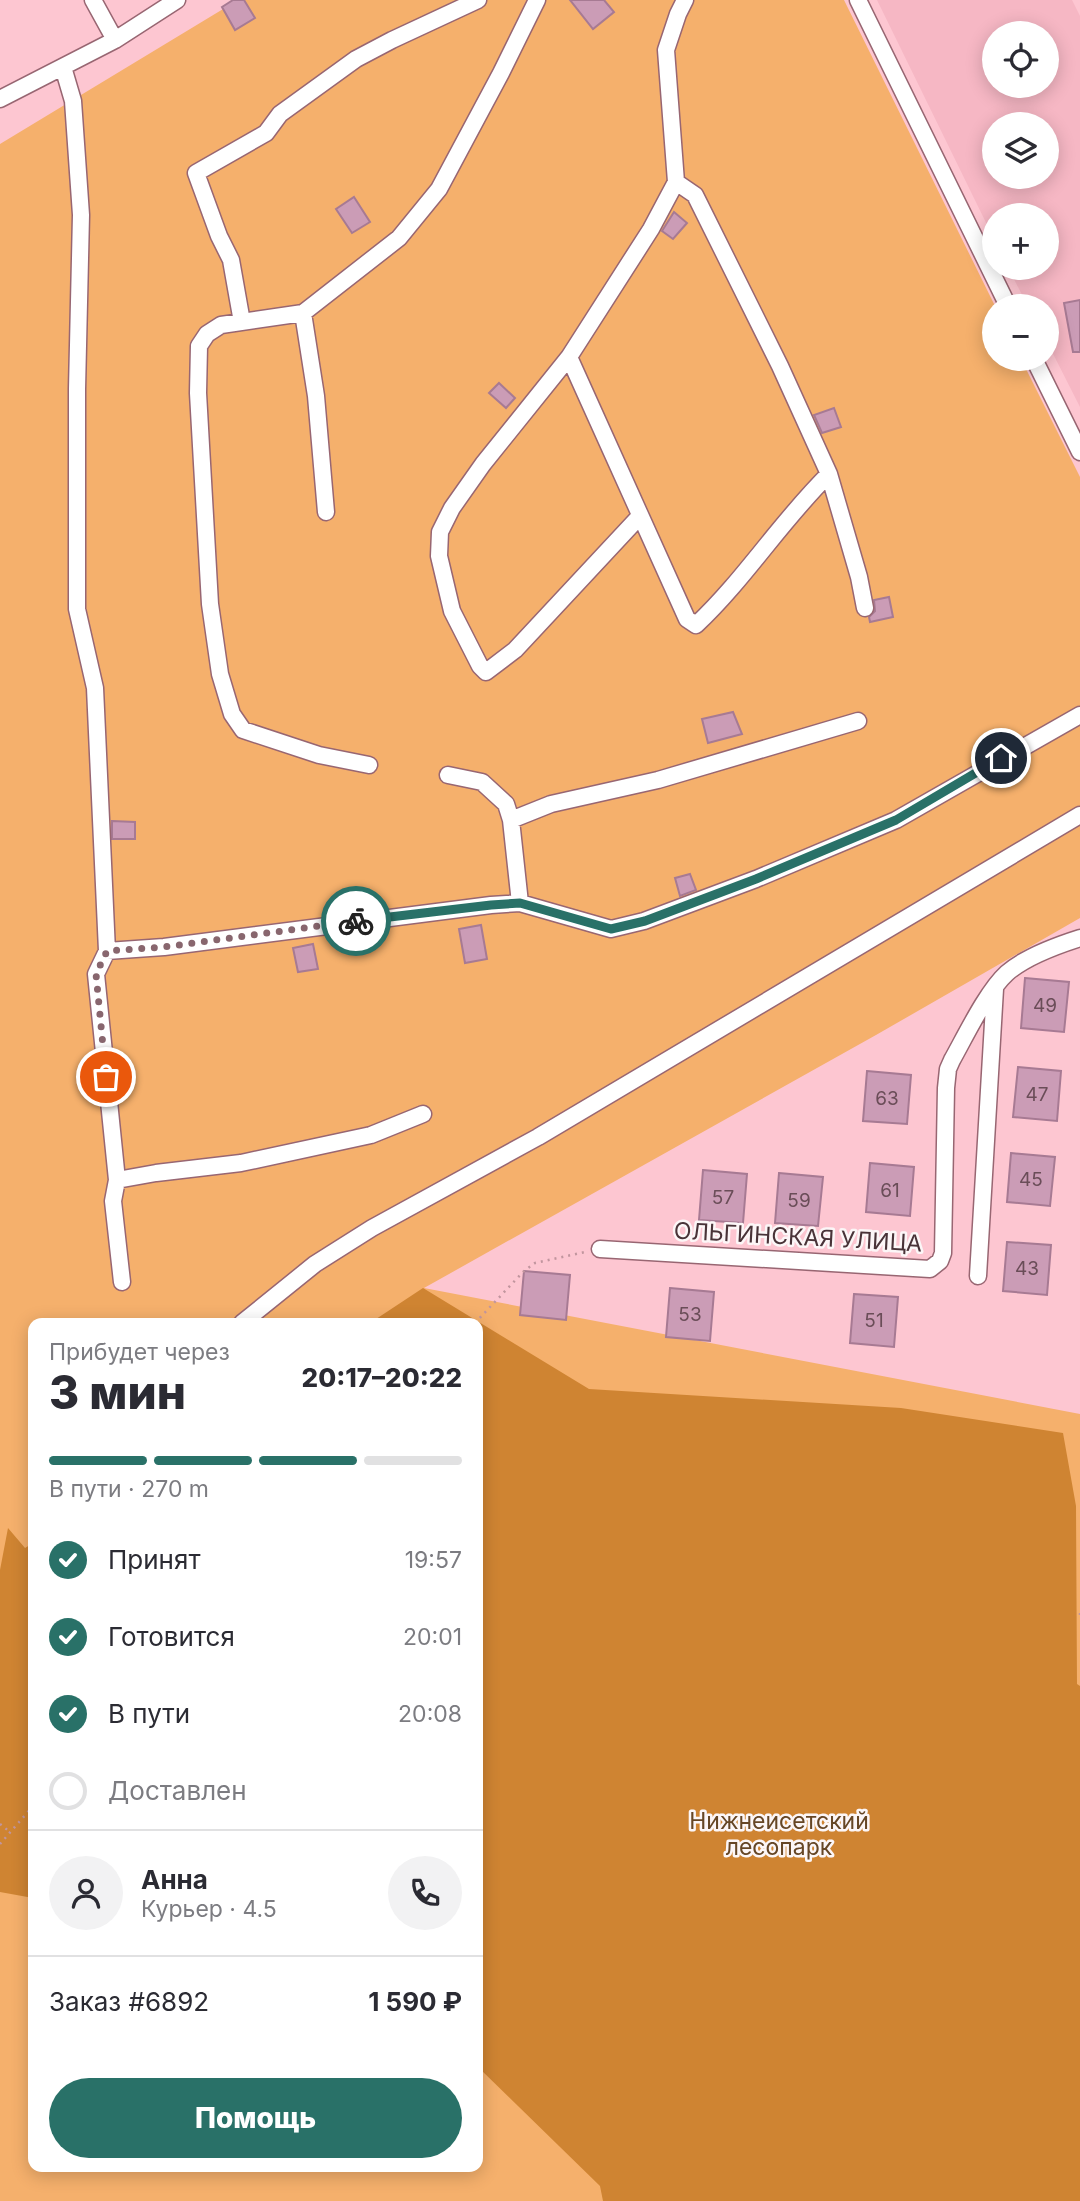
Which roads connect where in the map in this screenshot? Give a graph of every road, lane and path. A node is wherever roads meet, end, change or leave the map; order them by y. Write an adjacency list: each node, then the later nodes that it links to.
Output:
1 (93, 0): 7 (street)
2 (177, 0): 7 (street)
3 (478, 0): 13 (street)
4 (537, 0): 12 (street)
5 (685, 0): 10 (street)
6 (858, 0): 11 (street)
7 (115, 40): 8 (street)
8 (63, 67): 9 (street); 29 (street)
9 (0, 99)
10 (676, 182): 14 (street); 17 (street)
11 (1002, 294)
12 (303, 313): 13 (street); 18 (street)
13 (242, 322): 23 (street)
14 (569, 357): 19 (street); 19 (street)
15 (1040, 371): 16 (street)
16 (1080, 452)
17 (829, 474): 19 (street); 20 (street)
18 (326, 512)
19 (639, 516)
20 (866, 608)
21 (1080, 715): 27 (street)
22 (858, 721): 26 (street)
23 (369, 765)
24 (448, 775): 26 (street)
25 (1080, 815): 36 (street)
26 (511, 820): 27 (street)
27 (520, 903): 29 (street)
28 (1080, 938): 30 (street, ОЛЬГИНСКАЯ УЛИЦА)
29 (107, 951): 32 (street)
30 (995, 986): 33 (street, ОЛЬГИНСКАЯ УЛИЦА); 34 (street)
31 (423, 1114): 32 (street)
32 (117, 1180): 35 (street)
33 (600, 1249): 37 (path)
34 (978, 1276)
35 (122, 1282)
36 (248, 1318)
37 (480, 1318)
38 (28, 1812): 40 (path)
39 (0, 1824): 40 (path)
40 (10, 1832): 41 (path)
41 (0, 1844)

